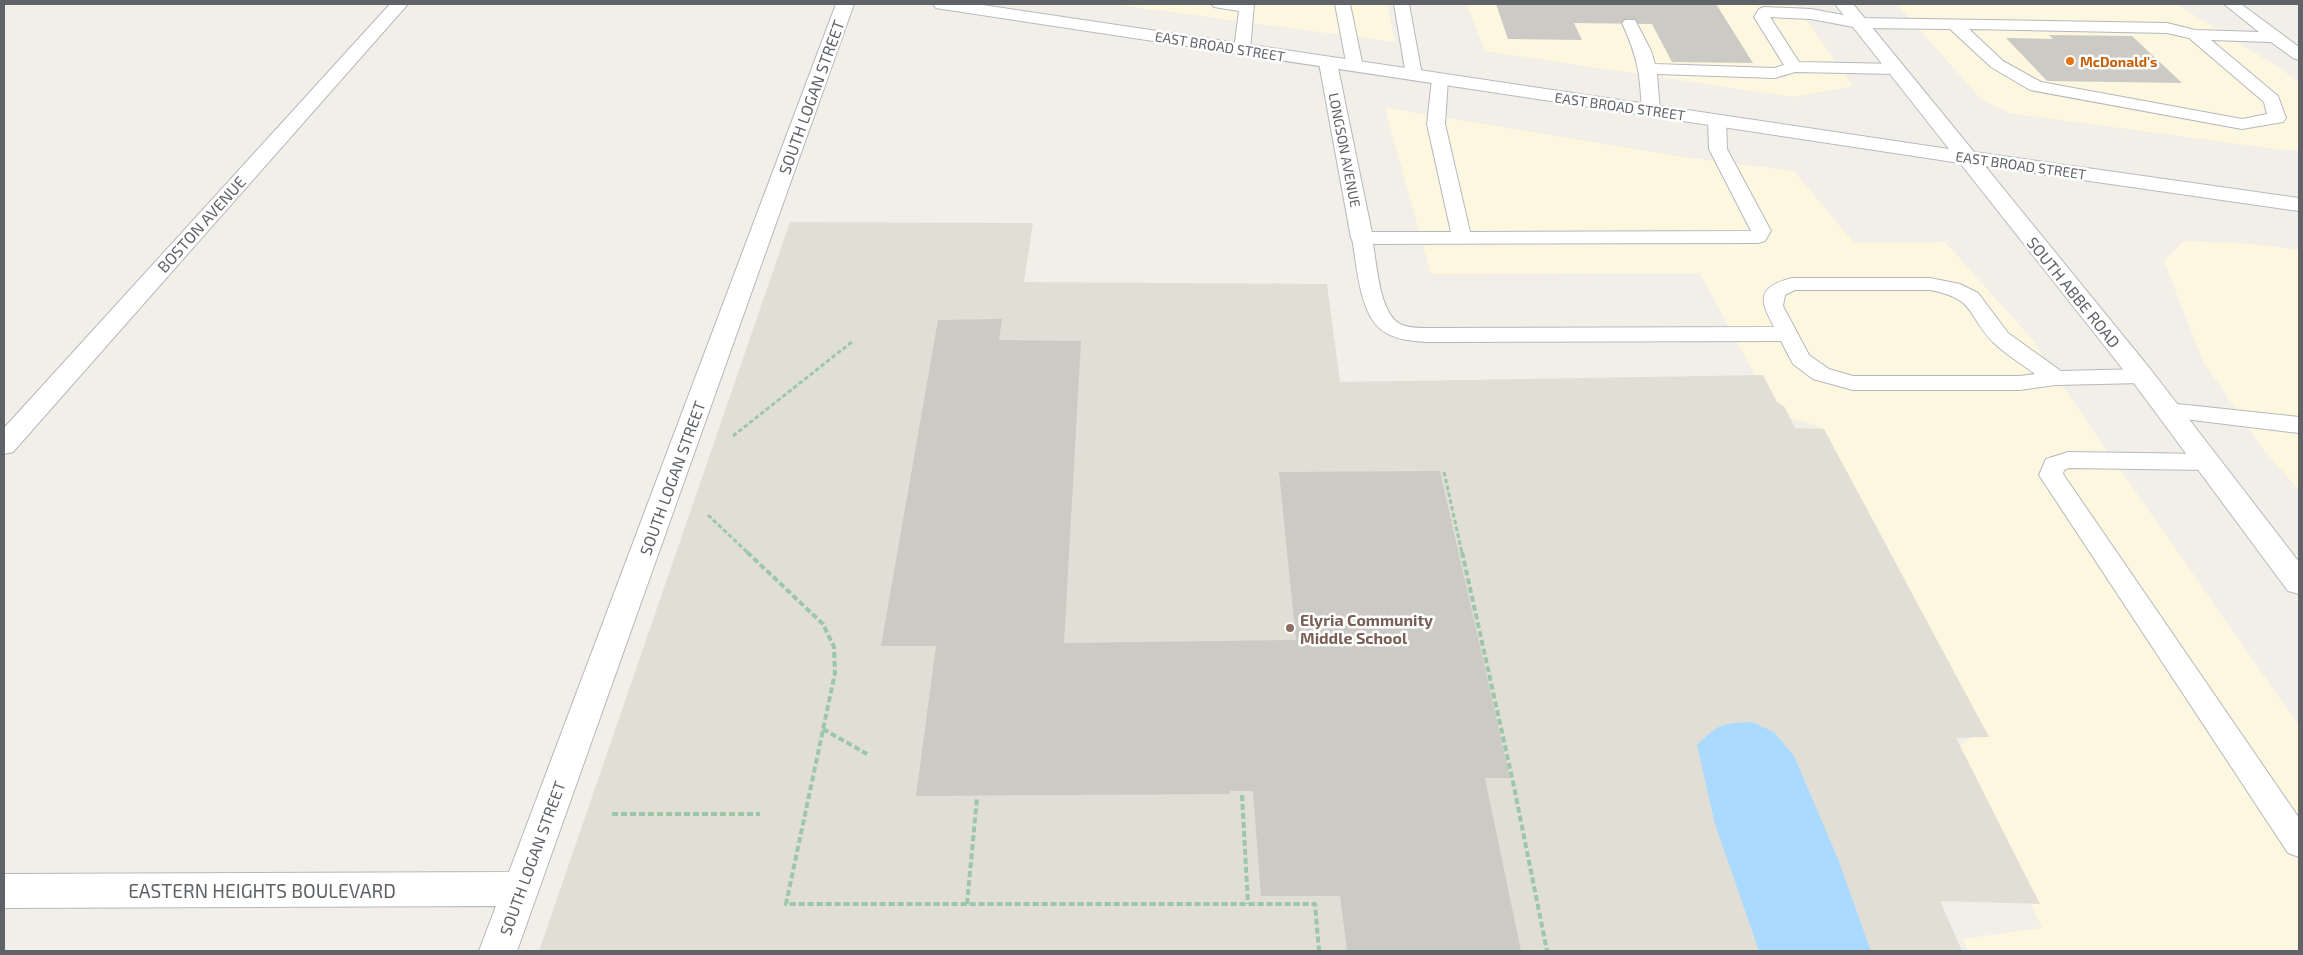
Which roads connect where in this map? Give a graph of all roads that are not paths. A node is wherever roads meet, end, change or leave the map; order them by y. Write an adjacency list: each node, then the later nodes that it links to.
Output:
1 (399, 4): 36 (street, BOSTON AVENUE)
2 (846, 4): 40 (street, SOUTH LOGAN STREET)
3 (942, 4): 16 (street, EAST BROAD STREET)
4 (1219, 4): 9 (lane)
5 (1342, 4): 19 (lane)
6 (1401, 4): 23 (lane)
7 (1844, 4): 11 (street, SOUTH ABBE ROAD)
8 (2232, 4): 15 (lane)
9 (1248, 6): 16 (lane)
10 (1759, 8): 11 (lane); 20 (lane)
11 (1860, 23): 13 (lane); 22 (street, SOUTH ABBE ROAD)
12 (1630, 24): 21 (lane)
13 (1954, 24): 14 (lane); 14 (lane)
14 (2195, 35): 15 (lane)
15 (2275, 36): 17 (lane)
16 (1242, 50): 18 (street, EAST BROAD STREET)
17 (2297, 51)
18 (1328, 63): 19 (street, EAST BROAD STREET); 29 (street, LONGSON AVENUE)
19 (1355, 67): 23 (street, EAST BROAD STREET)
20 (1794, 67): 21 (lane); 22 (lane)
21 (1648, 69): 25 (lane)
22 (1897, 69): 27 (street, SOUTH ABBE ROAD)
23 (1414, 75): 24 (street, EAST BROAD STREET)
24 (1440, 79): 25 (street, EAST BROAD STREET); 30 (lane)
25 (1651, 111): 26 (street, EAST BROAD STREET)
26 (1717, 120): 27 (street, EAST BROAD STREET); 30 (lane)
27 (1967, 157): 28 (street, EAST BROAD STREET); 32 (street, SOUTH ABBE ROAD)
28 (2299, 204)
29 (1362, 238): 30 (lane); 31 (lane)
30 (1462, 238)
31 (1788, 334): 33 (lane); 33 (lane)
32 (2142, 376): 33 (lane); 34 (street, SOUTH ABBE ROAD)
33 (2056, 378)
34 (2168, 411): 35 (lane); 37 (street, SOUTH ABBE ROAD)
35 (2299, 426)
36 (4, 445)
37 (2206, 462): 38 (street, SOUTH ABBE ROAD); 39 (lane)
38 (2299, 583)
39 (2299, 843)
40 (521, 889): 41 (street, EASTERN HEIGHTS BOULEVARD); 42 (street, SOUTH LOGAN STREET)
41 (4, 891)
42 (498, 951)

